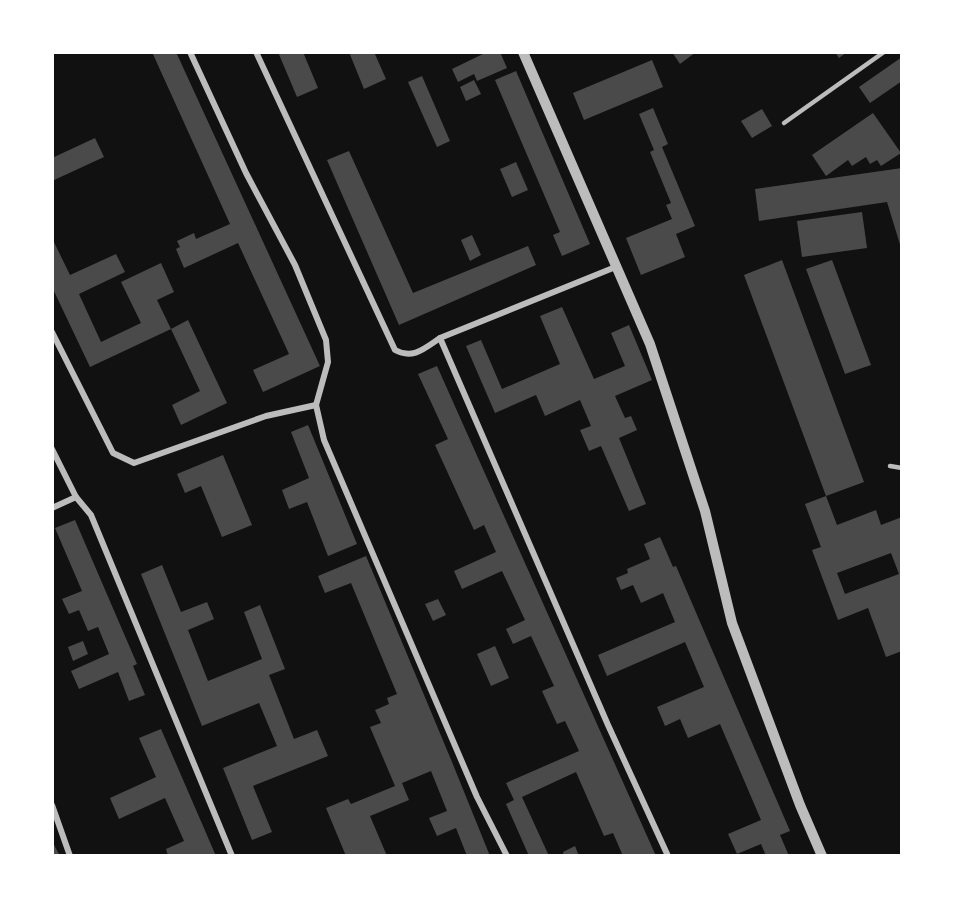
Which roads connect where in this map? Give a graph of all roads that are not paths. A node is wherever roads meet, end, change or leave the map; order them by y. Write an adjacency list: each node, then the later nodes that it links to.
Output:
1 (190, 52): 9 (street)
2 (256, 52): 8 (street)
3 (523, 52): 6 (street)
4 (884, 52): 5 (lane)
5 (784, 123)
6 (618, 266): 8 (street); 20 (street)
7 (52, 332): 9 (street)
8 (440, 338): 19 (street)
9 (316, 405): 18 (street)
10 (52, 449): 13 (street)
11 (890, 466): 12 (lane)
12 (902, 468)
13 (75, 497): 14 (street); 17 (street)
14 (52, 508)
15 (52, 805): 16 (street)
16 (70, 855)
17 (232, 855)
18 (507, 855)
19 (668, 855)
20 (822, 855)

